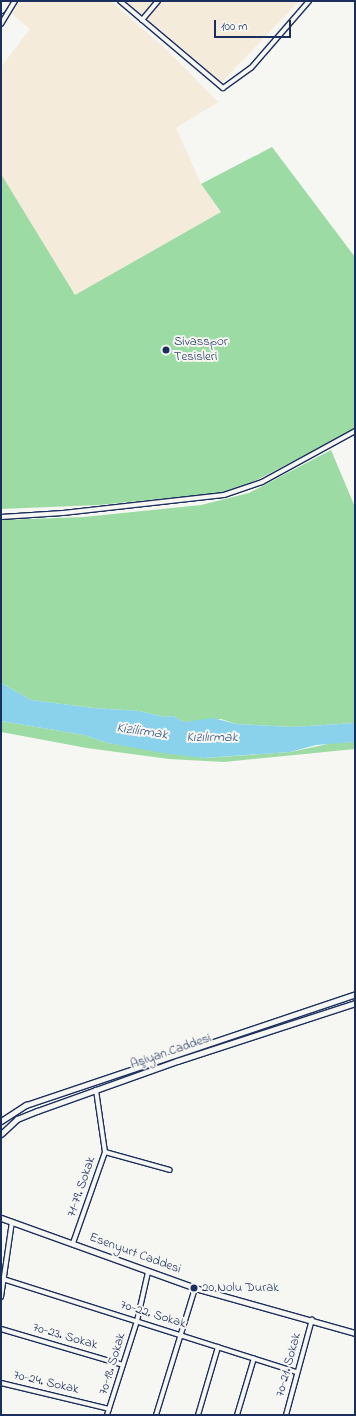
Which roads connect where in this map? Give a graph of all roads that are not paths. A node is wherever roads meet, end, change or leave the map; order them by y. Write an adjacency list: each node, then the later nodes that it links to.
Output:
1 (6, 1): 6 (highway)
2 (15, 1): 8 (street)
3 (120, 1): 7 (street)
4 (158, 1): 7 (street)
5 (309, 1): 7 (street)
6 (1, 9)
7 (142, 20)
8 (1, 24)
9 (355, 431): 10 (street)
10 (1, 517)
11 (355, 994): 14 (street, Aşiyan Caddesi)
12 (355, 1003): 13 (street, Aşiyan Caddesi)
13 (96, 1090): 15 (street, Aşiyan Caddesi); 16 (street, 71-79. Sokak)
14 (1, 1121)
15 (1, 1134)
16 (105, 1152): 17 (street); 20 (street, 71-79. Sokak)
17 (170, 1170)
18 (1, 1218): 19 (street, Esenyurt Caddesi)
19 (12, 1222): 20 (street, Esenyurt Caddesi); 22 (street)
20 (73, 1243): 21 (street, Esenyurt Caddesi)
21 (148, 1272): 23 (street, Esenyurt Caddesi); 26 (street, 70-18. Sokak)
22 (3, 1279): 24 (street); 26 (street, 70-22. Sokak)
23 (195, 1288): 25 (street, Esenyurt Caddesi); 29 (street)
24 (1, 1297)
25 (312, 1319): 28 (street, Esenyurt Caddesi); 33 (street, 70-21. Sokak)
26 (137, 1321): 29 (street, 70-22. Sokak); 32 (street, 70-18. Sokak)
27 (1, 1329): 32 (street, 70-23. Sokak)
28 (355, 1333)
29 (181, 1334): 30 (street, 70-22. Sokak); 37 (street)
30 (218, 1347): 31 (street, 70-22. Sokak); 38 (street)
31 (254, 1358): 33 (street, 70-22. Sokak); 39 (street)
32 (123, 1365): 35 (street, 70-18. Sokak)
33 (297, 1372): 40 (street, 70-21. Sokak)
34 (1, 1383): 35 (street, 70-24. Sokak)
35 (109, 1409): 36 (street, 70-18. Sokak)
36 (107, 1415)
37 (156, 1415)
38 (198, 1415)
39 (237, 1415)
40 (286, 1415)

